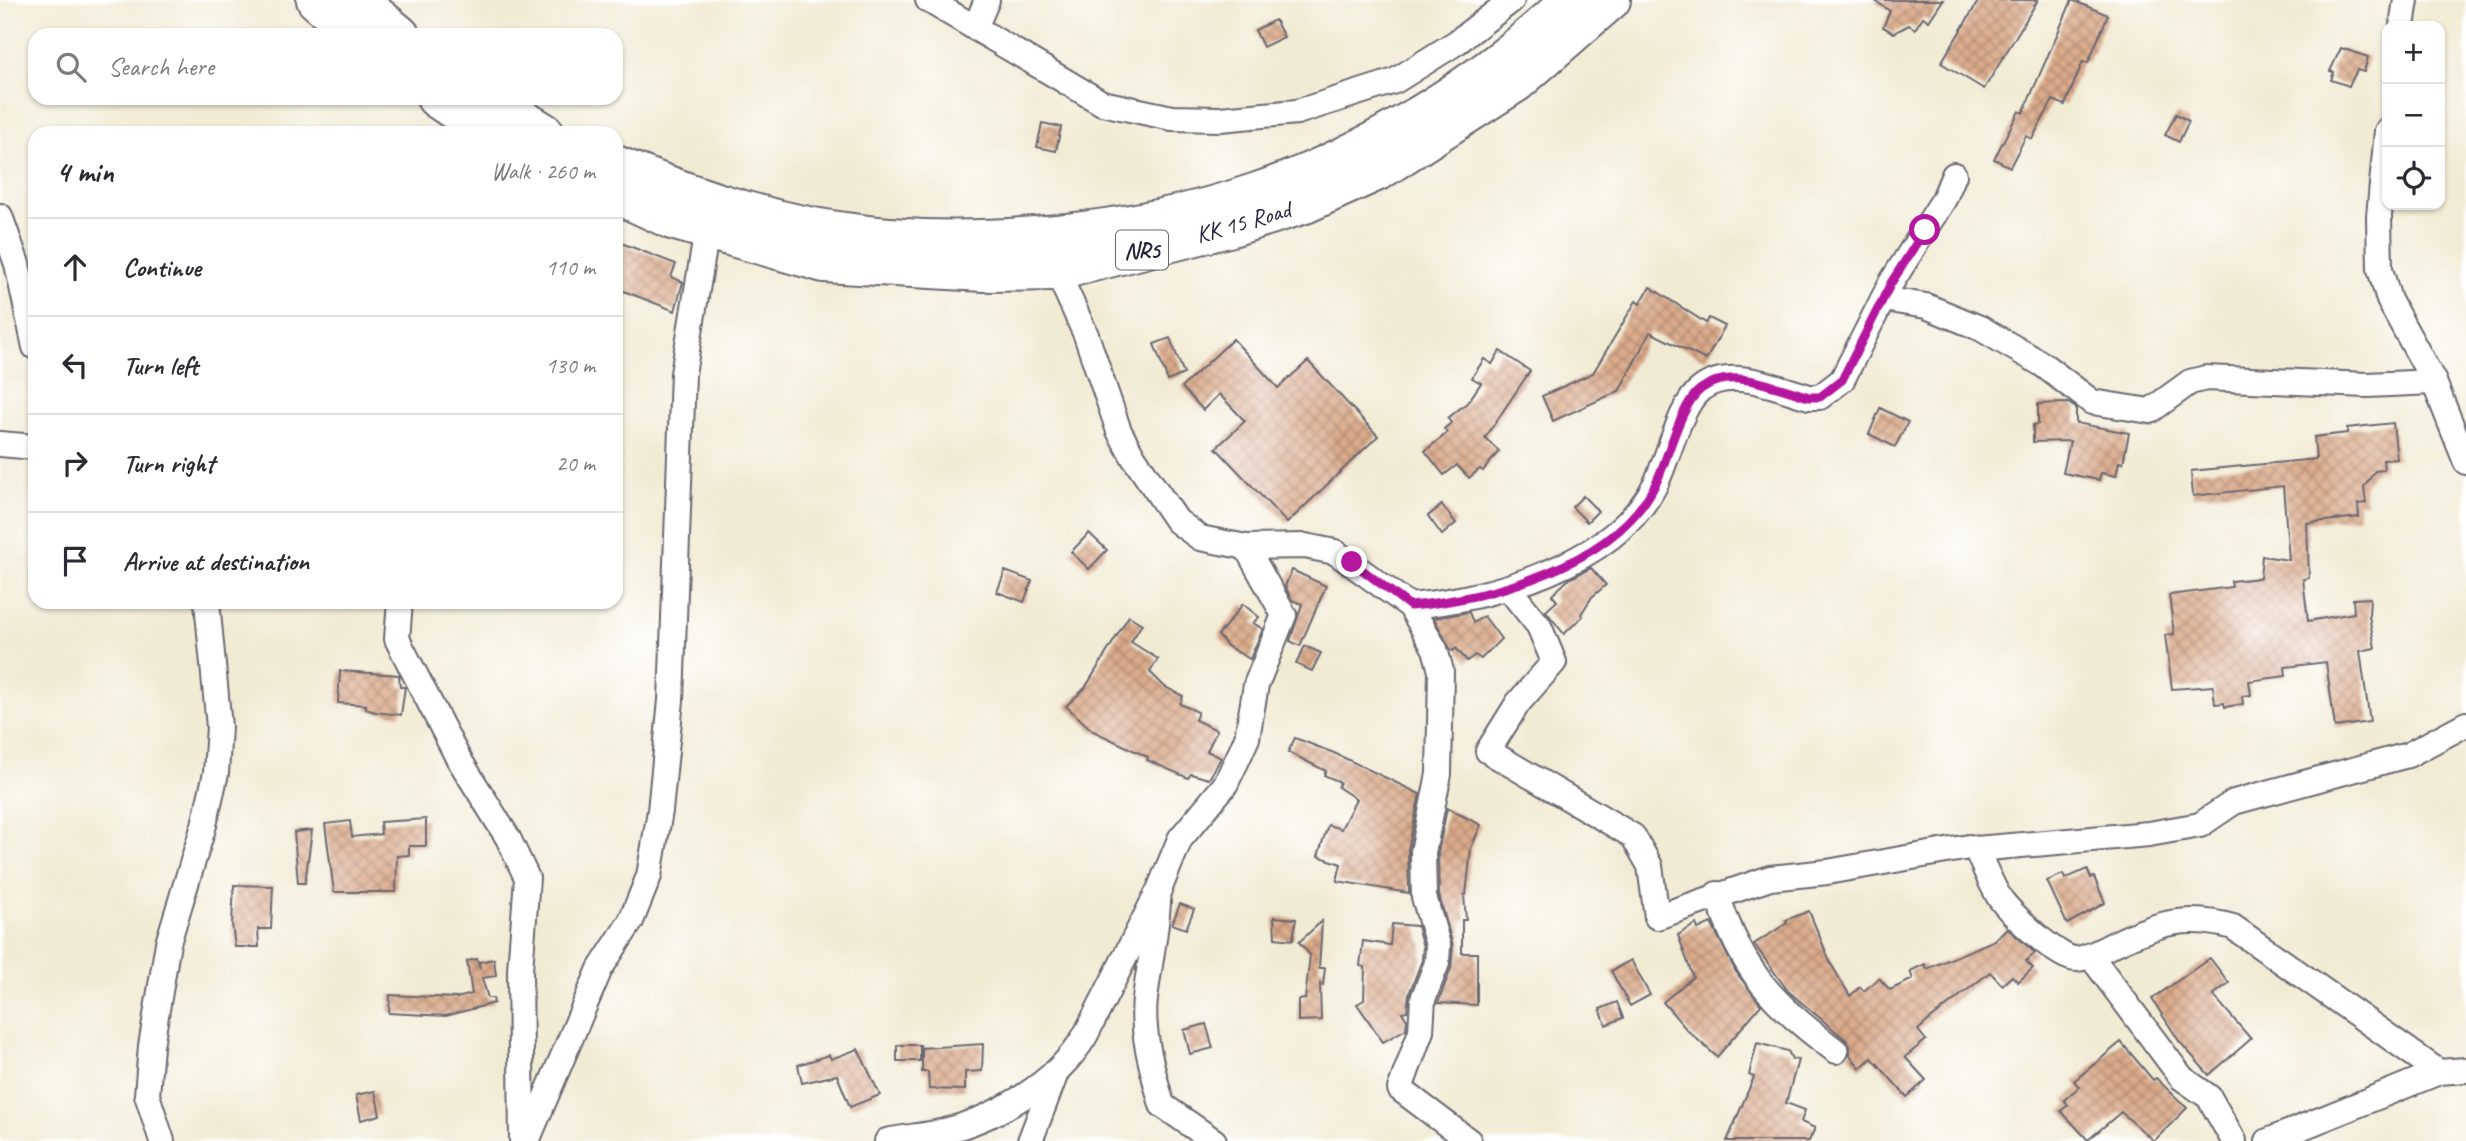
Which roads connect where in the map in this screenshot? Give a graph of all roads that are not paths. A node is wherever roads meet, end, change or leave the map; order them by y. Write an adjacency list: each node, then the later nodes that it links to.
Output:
1 (316, 0): 10 (highway)
2 (358, 0): 11 (highway)
3 (928, 0): 12 (street)
4 (987, 0): 12 (street)
5 (1512, 0): 12 (street)
6 (1570, 0): 18 (highway, KK 15 Road / NR5)
7 (1611, 0): 23 (highway, KK 15 Road / NR5)
8 (2406, 0): 9 (street)
9 (2403, 21)
10 (349, 28)
11 (392, 28)
12 (975, 28)
13 (446, 105): 15 (highway)
14 (499, 105): 16 (highway)
15 (478, 126)
16 (534, 126)
17 (2385, 147): 26 (street)
18 (623, 167)
19 (1954, 175): 24 (street)
20 (623, 197): 22 (highway, KK 15 Road / NR5)
21 (0, 216): 25 (street)
22 (707, 230): 23 (highway, KK 15 Road / NR5); 46 (street)
23 (1057, 271): 30 (street)
24 (1883, 299): 26 (street); 31 (street)
25 (28, 315)
26 (2434, 383): 29 (street)
27 (0, 444): 28 (street)
28 (28, 446)
29 (2466, 462)
30 (1246, 547): 32 (street); 37 (street)
31 (1509, 589): 32 (street); 38 (street)
32 (1410, 606): 51 (street)
33 (208, 609): 45 (street)
34 (399, 609): 46 (street)
35 (2466, 724): 36 (street)
36 (1976, 849): 38 (street); 39 (street)
37 (1158, 890): 41 (street); 50 (street)
38 (1717, 894): 40 (street)
39 (2090, 955): 43 (street); 52 (street)
40 (1836, 1051)
41 (1060, 1066): 44 (street); 47 (street)
42 (2466, 1070): 43 (street)
43 (2440, 1072): 53 (street)
44 (1040, 1109): 48 (street); 49 (street)
45 (162, 1141)
46 (524, 1141)
47 (887, 1141)
48 (1013, 1141)
49 (1030, 1141)
50 (1214, 1141)
51 (1469, 1141)
52 (2234, 1141)
53 (2268, 1141)

